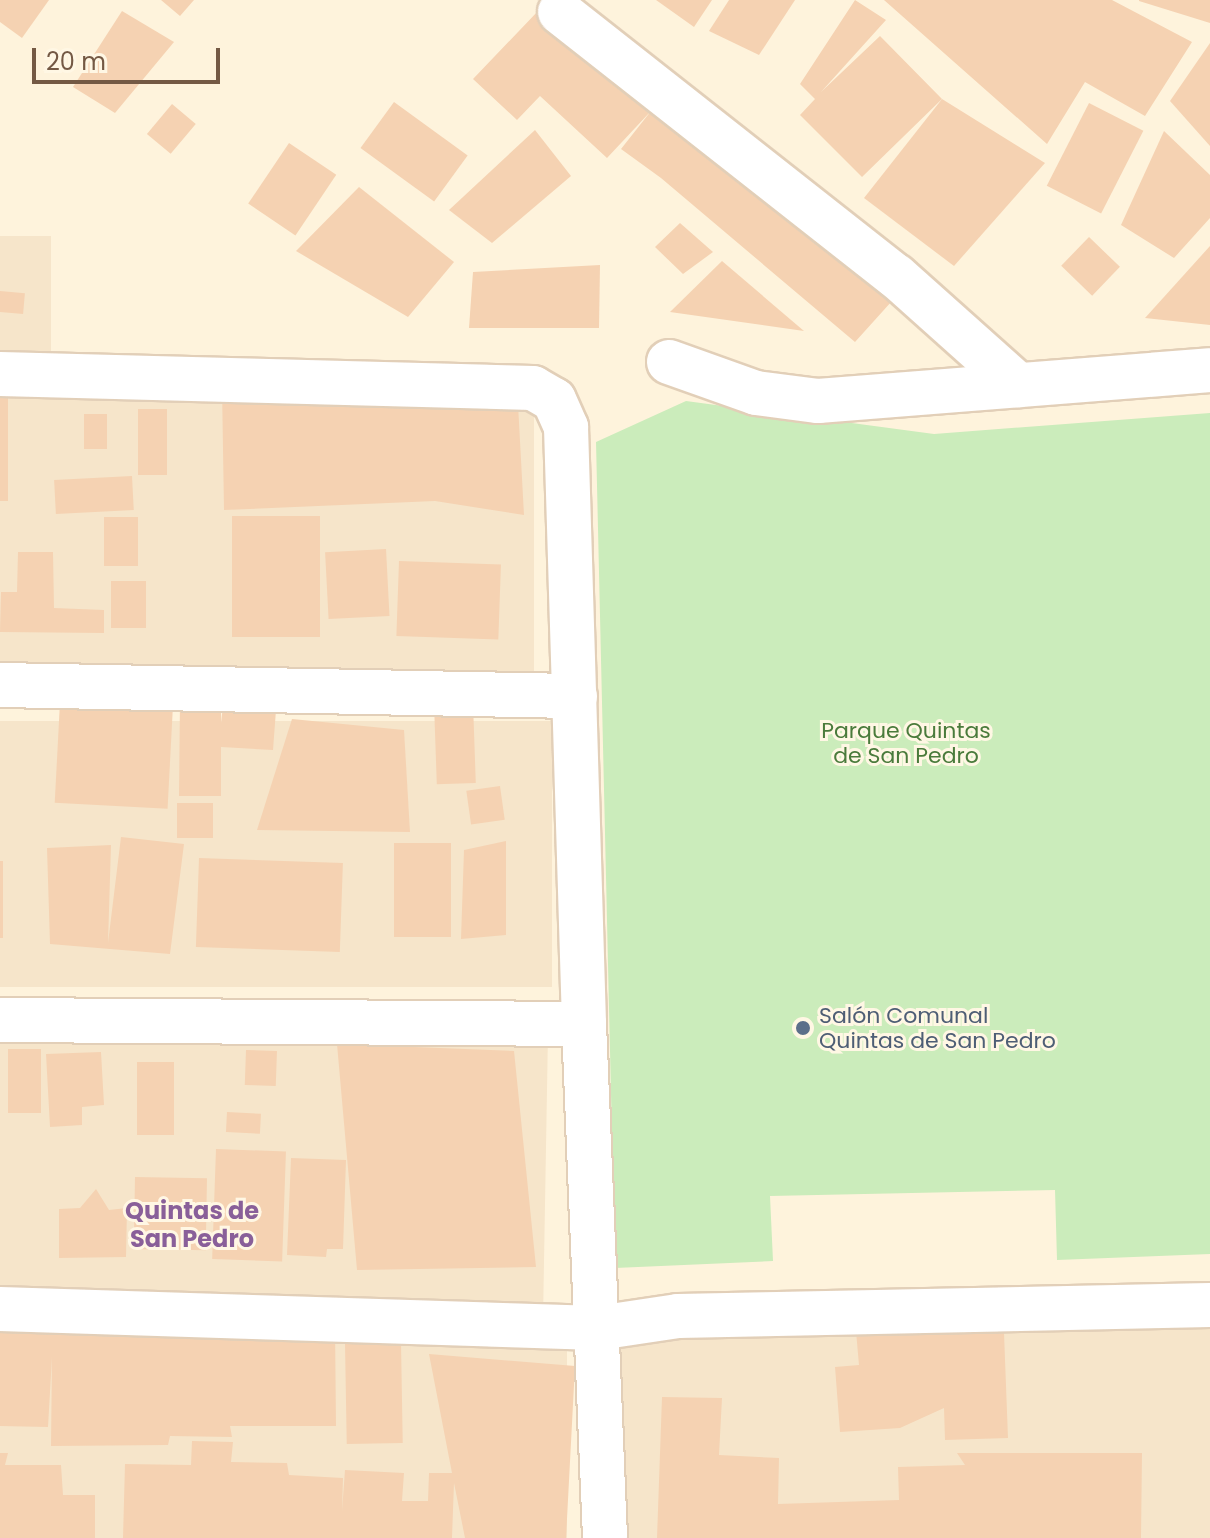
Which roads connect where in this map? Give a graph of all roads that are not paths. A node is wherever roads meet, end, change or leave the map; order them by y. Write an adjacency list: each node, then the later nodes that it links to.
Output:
1 (560, 12): 5 (street)
2 (669, 362): 5 (street)
3 (1210, 370): 5 (street)
4 (0, 374): 7 (street)
5 (1018, 385)
6 (0, 685): 7 (street)
7 (575, 696): 9 (street)
8 (0, 1020): 9 (street)
9 (584, 1024): 12 (street)
10 (1210, 1305): 12 (street)
11 (0, 1309): 12 (street)
12 (598, 1328): 13 (street)
13 (605, 1538)

